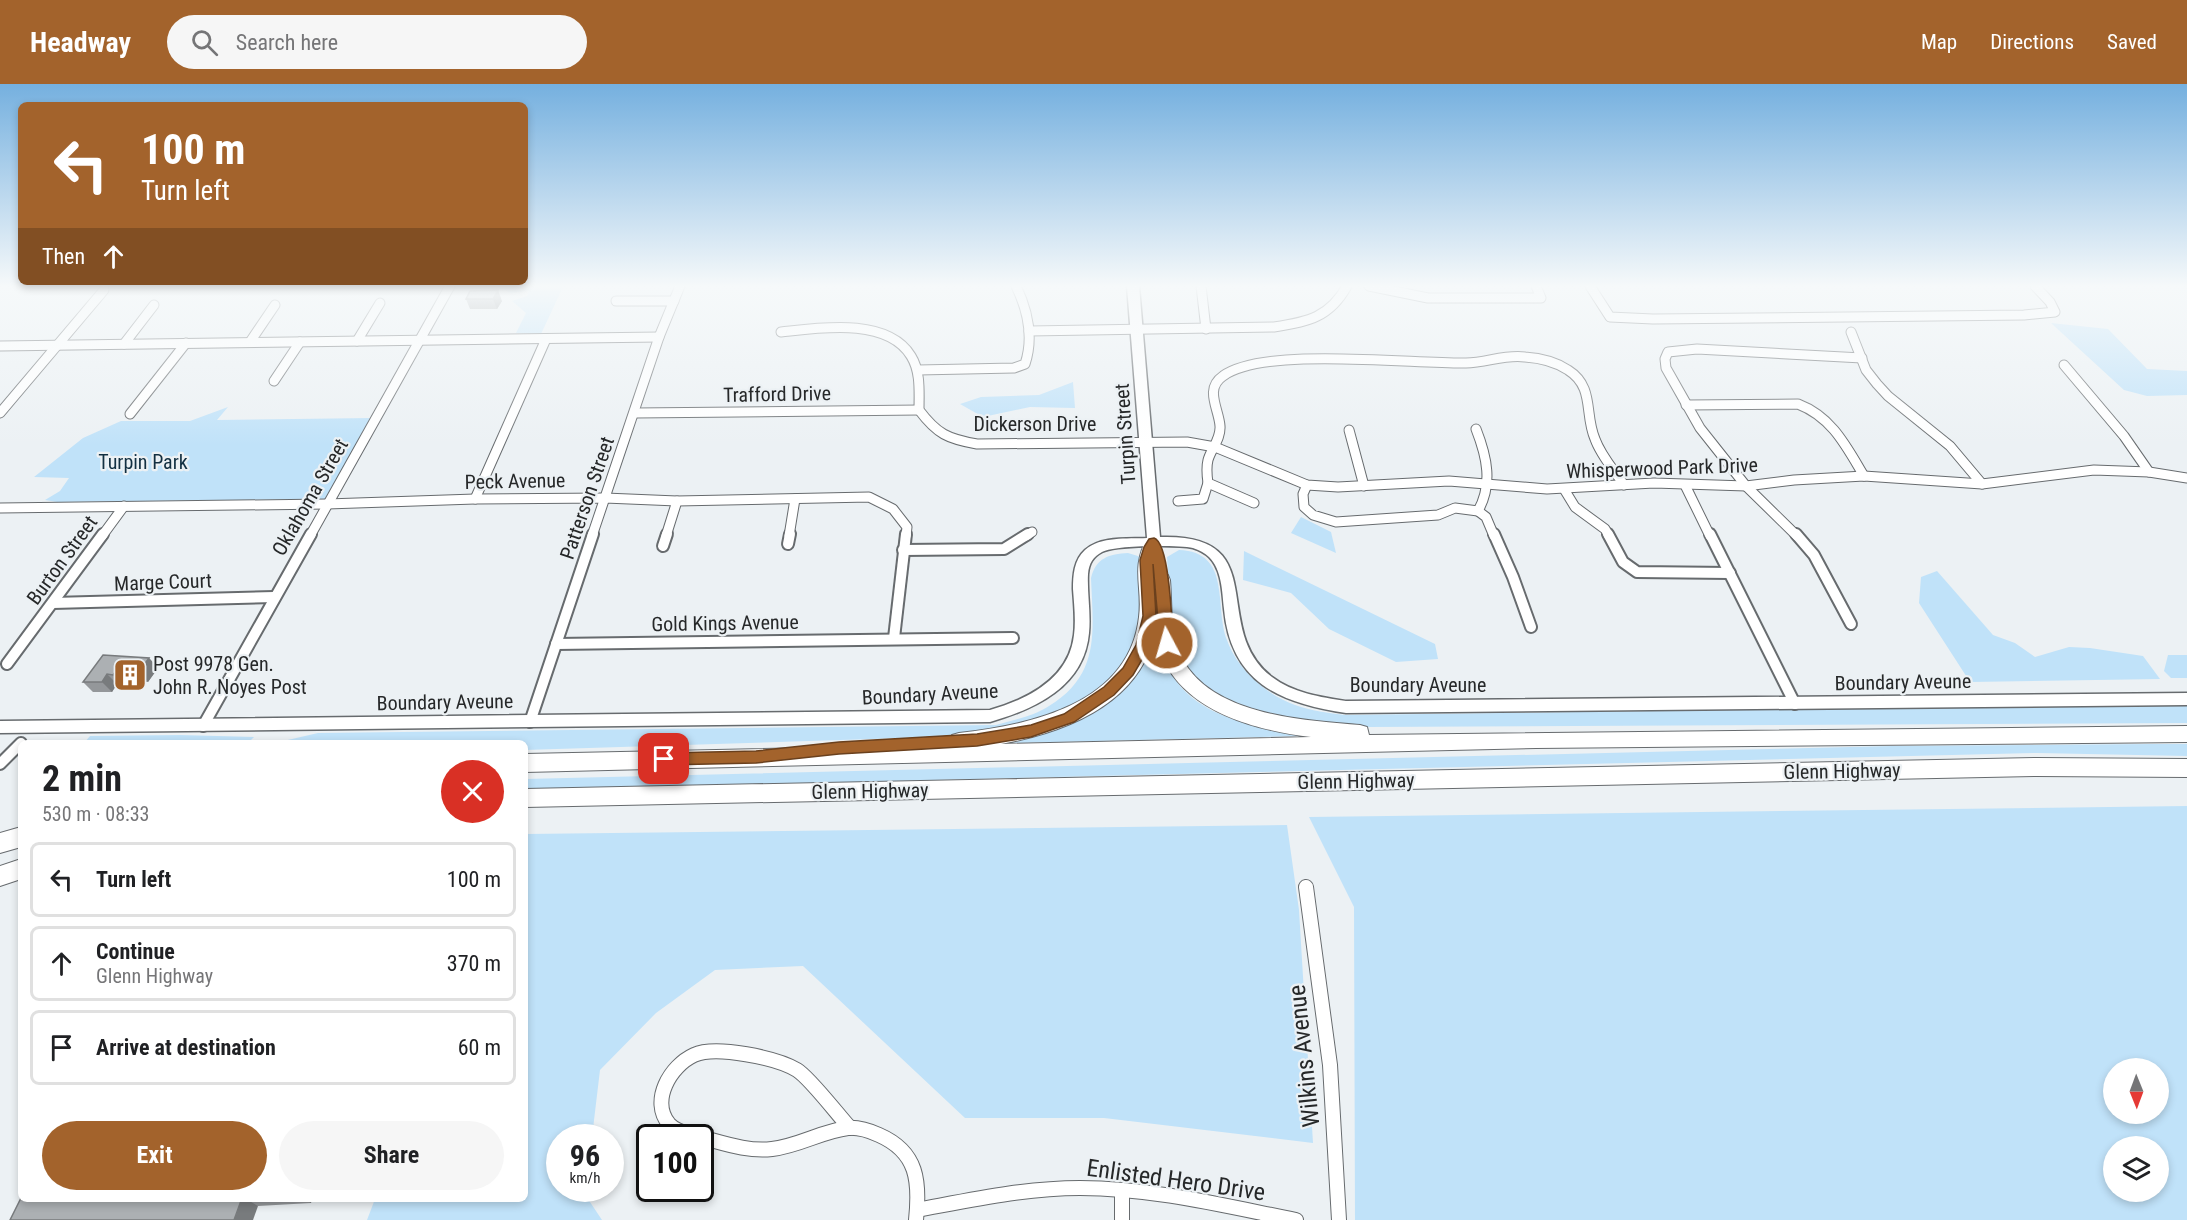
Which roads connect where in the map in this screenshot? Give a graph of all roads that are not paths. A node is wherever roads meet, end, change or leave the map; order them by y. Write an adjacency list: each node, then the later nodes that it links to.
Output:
1 (64, 339): 17 (street)
2 (128, 339): 16 (street)
3 (252, 339): 13 (street)
4 (544, 339): 11 (street)
5 (546, 339): 45 (street)
6 (658, 339): 26 (street, Patterson Street)
7 (892, 339): 21 (street)
8 (1029, 339): 21 (street)
9 (1138, 339): 30 (street, Turpin Street)
10 (1854, 339): 19 (street)
11 (420, 340): 12 (street); 50 (street, Oklahoma Street)
12 (357, 341): 14 (street)
13 (250, 342): 14 (street); 15 (street)
14 (300, 342): 22 (street)
15 (186, 343): 16 (street); 27 (street)
16 (124, 344): 17 (street)
17 (59, 345): 18 (street); 25 (street)
18 (0, 346)
19 (1862, 358): 23 (street); 37 (street)
20 (2064, 365): 32 (street)
21 (918, 370): 24 (street)
22 (274, 381)
23 (1686, 405): 33 (street); 42 (street)
24 (919, 410): 26 (street, Trafford Drive); 30 (street, Dickerson Drive)
25 (0, 413)
26 (635, 413): 44 (street, Patterson Street)
27 (130, 414)
28 (1476, 429): 36 (street)
29 (1348, 430): 41 (street)
30 (1144, 442): 31 (street, Whisperwood Park Drive); 55 (street, Turpin Street)
31 (1215, 447): 35 (street); 38 (street, Whisperwood Park Drive); 39 (street)
32 (2149, 472): 34 (street, Whisperwood Park Drive); 37 (street, Whisperwood Park Drive)
33 (1864, 476): 37 (street, Whisperwood Park Drive); 42 (street, Whisperwood Park Drive)
34 (2187, 478)
35 (1208, 483): 48 (street); 49 (street)
36 (1487, 483): 41 (street, Whisperwood Park Drive); 43 (street, Whisperwood Park Drive); 53 (street)
37 (1982, 484)
38 (1307, 485): 41 (street, Whisperwood Park Drive); 53 (street)
39 (1624, 485): 40 (street, Whisperwood Park Drive); 43 (street, Whisperwood Park Drive)
40 (1685, 485): 42 (street, Whisperwood Park Drive); 59 (street)
41 (1364, 486)
42 (1746, 486): 62 (street)
43 (1564, 489): 59 (street)
44 (605, 498): 45 (street, Peck Avenue); 47 (street, Peck Avenue); 66 (street, Patterson Street)
45 (475, 499): 50 (street, Peck Avenue)
46 (795, 499): 47 (street, Peck Avenue); 56 (street); 58 (street, Peck Avenue)
47 (677, 501): 57 (street)
48 (1178, 501)
49 (1254, 503)
50 (327, 504): 51 (street, Peck Avenue); 60 (street, Oklahoma Street)
51 (124, 506): 52 (street, Peck Avenue); 61 (street, Burton Street)
52 (0, 508)
53 (1478, 511): 63 (street)
54 (1032, 532): 58 (street)
55 (1154, 542): 69 (street, Boundary Aveune); 70 (street, Boundary Aveune); 76 (highway); 78 (highway)
56 (788, 544)
57 (663, 546)
58 (903, 550): 64 (street, Peck Avenue)
59 (1730, 573): 69 (street)
60 (274, 597): 61 (street, Marge Court); 71 (street, Oklahoma Street)
61 (53, 603): 67 (street, Burton Street)
62 (1851, 624)
63 (1531, 627)
64 (894, 638): 65 (street, Gold Kings Avenue); 66 (street, Gold Kings Avenue)
65 (1013, 638)
66 (556, 644): 70 (street, Patterson Street)
67 (7, 664)
68 (2187, 699): 69 (street, Boundary Aveune)
69 (1795, 704)
70 (530, 722): 71 (street, Boundary Aveune)
71 (203, 726): 73 (street, Boundary Aveune)
72 (0, 727): 73 (street, Boundary Aveune)
73 (34, 727): 75 (street)
74 (2187, 734): 76 (highway, Glenn Highway)
75 (23, 740)
76 (1536, 740): 78 (highway, Glenn Highway)
77 (18, 746): 80 (street)
78 (756, 757): 79 (highway, Glenn Highway)
79 (528, 763)
80 (0, 764)
81 (2187, 768): 82 (highway, Glenn Highway)
82 (528, 798)
83 (18, 838): 84 (highway)
84 (0, 843)
85 (18, 870): 86 (highway)
86 (0, 876)
87 (1306, 887): 95 (street, Wilkins Avenue)
88 (669, 1124): 89 (street)
89 (850, 1128): 90 (street); 92 (street)
90 (714, 1141)
91 (1122, 1191): 92 (street, Enlisted Hero Drive); 93 (street); 94 (street, Enlisted Hero Drive)
92 (916, 1215)
93 (1122, 1220)
94 (1296, 1220)
95 (1339, 1220)

